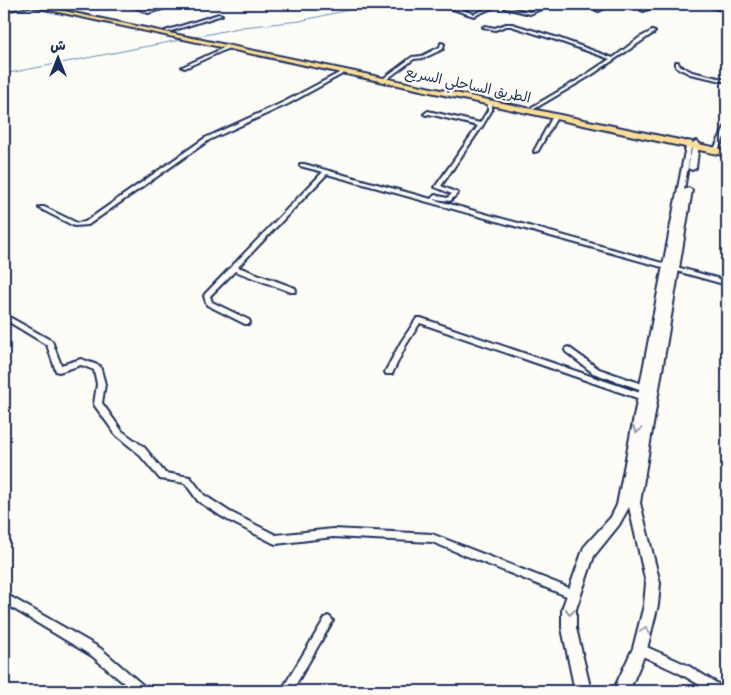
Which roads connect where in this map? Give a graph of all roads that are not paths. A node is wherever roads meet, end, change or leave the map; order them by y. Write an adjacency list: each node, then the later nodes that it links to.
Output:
1 (26, 4): 17 (street); 26 (highway)
2 (39, 4): 24 (highway)
3 (130, 4): 4 (street)
4 (178, 4)
5 (392, 4): 6 (street)
6 (407, 4)
7 (436, 4): 18 (street)
8 (460, 4): 18 (street)
9 (499, 4): 18 (street)
10 (550, 4): 16 (street)
11 (611, 4): 19 (street)
12 (657, 4): 15 (street)
13 (706, 4): 21 (main road)
14 (644, 5): 15 (street)
15 (650, 7): 20 (street)
16 (508, 8)
17 (4, 10)
18 (459, 10)
19 (598, 10)
20 (643, 10)
21 (727, 10)
22 (220, 15): 24 (street)
23 (485, 26): 30 (street)
24 (167, 32): 26 (highway)
25 (654, 32): 30 (street)
26 (187, 37): 27 (highway)
27 (205, 41): 29 (highway, الطريق الساحلي السريع); 34 (highway, الطريق الساحلي السريع)
28 (442, 44): 34 (street)
29 (229, 47): 32 (street); 33 (highway, الطريق الساحلي السريع)
30 (613, 59): 37 (street)
31 (677, 63): 35 (street)
32 (184, 67)
33 (344, 72): 36 (highway, الطريق الساحلي السريع); 49 (street)
34 (386, 78): 37 (highway, الطريق الساحلي السريع)
35 (727, 81)
36 (490, 103): 39 (highway, الطريق الساحلي السريع); 40 (street)
37 (534, 108): 42 (highway, الطريق الساحلي السريع)
38 (426, 114): 40 (street)
39 (555, 117): 42 (highway, الطريق الساحلي السريع); 44 (street)
40 (481, 125): 48 (street)
41 (727, 128): 43 (street)
42 (692, 147): 43 (highway); 50 (street)
43 (716, 149): 45 (highway)
44 (536, 151)
45 (727, 151)
46 (302, 165): 47 (street)
47 (326, 172): 48 (street); 51 (street)
48 (432, 201): 50 (street)
49 (42, 208)
50 (671, 266): 52 (street); 58 (street)
51 (234, 268): 53 (street); 55 (street)
52 (727, 283)
53 (293, 290)
54 (4, 316): 60 (street)
55 (247, 322)
56 (568, 350): 58 (street)
57 (389, 372): 58 (street)
58 (647, 392): 59 (street)
59 (638, 451): 60 (street); 63 (street, one-way to 59)
60 (574, 594): 66 (street, one-way to 66)
61 (4, 598): 64 (street)
62 (328, 621): 65 (street)
63 (640, 649): 67 (street); 68 (street)
64 (141, 691)
65 (286, 691)
66 (583, 691)
67 (621, 691)
68 (719, 691)

